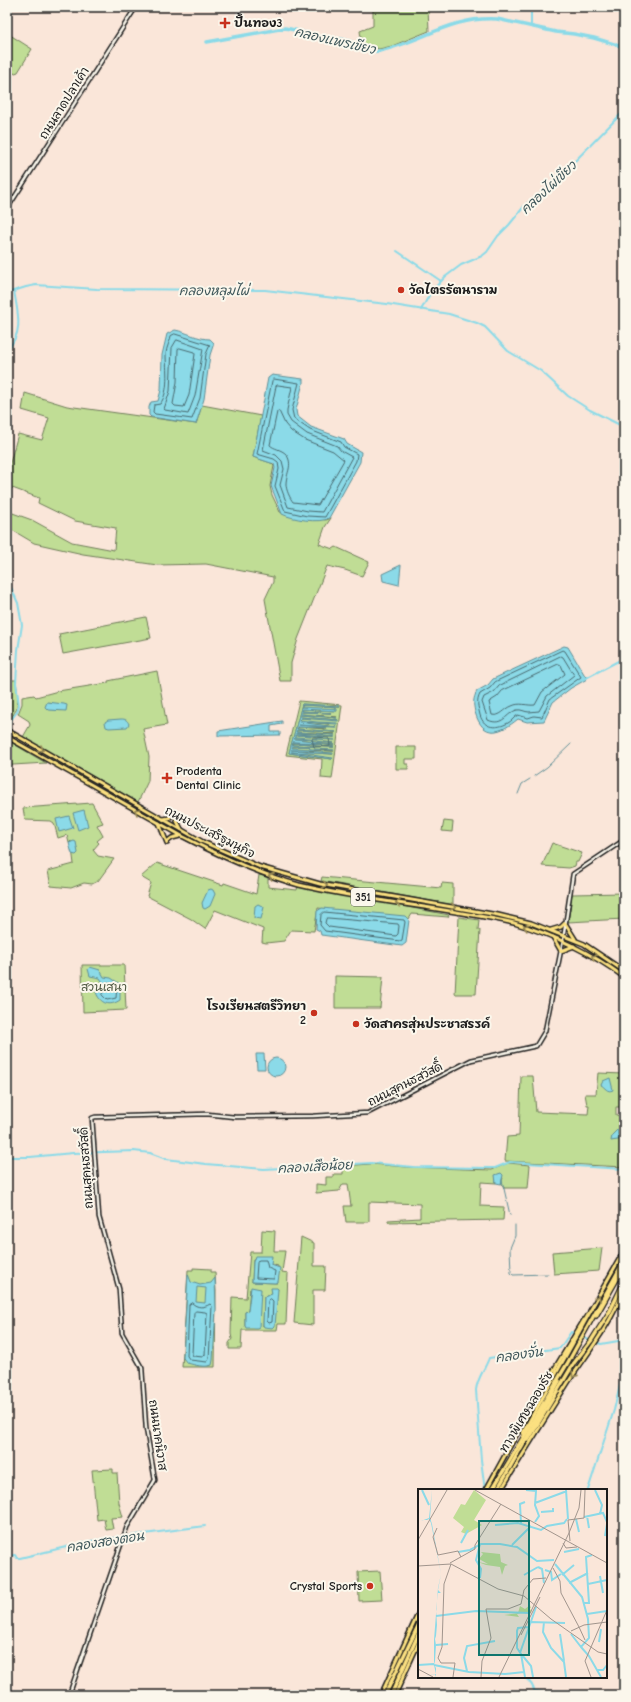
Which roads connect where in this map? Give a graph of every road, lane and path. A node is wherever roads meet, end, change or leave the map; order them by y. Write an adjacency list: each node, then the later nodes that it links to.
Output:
1 (136, 7): 2 (main road, ถนนลาดปลาเค้า)
2 (7, 209)
3 (7, 730): 5 (main road, ถนนประเสริฐมนูกิจ / 351, one-way to 5)
4 (7, 737): 6 (main road, ถนนประเสริฐมนูกิจ / 351, one-way to 4)
5 (162, 818): 7 (main road, ถนนประเสริฐมนูกิจ / 351); 9 (main road)
6 (159, 823): 8 (main road, ถนนประเสริฐมนูกิจ / 351); 10 (main road)
7 (172, 824): 8 (main road); 9 (main road, ถนนประเสริฐมนูกิจ / 351)
8 (171, 830): 10 (main road, ถนนประเสริฐมนูกิจ / 351)
9 (182, 830): 13 (main road, ถนนประเสริฐมนูกิจ / 351, one-way to 13)
10 (182, 836): 15 (main road, ถนนประเสริฐมนูกิจ / 351, one-way to 10)
11 (624, 840): 12 (main road, ถนนสุคนธสวัสดิ์)
12 (565, 923): 14 (main road); 16 (main road, ถนนสุคนธสวัสดิ์); 19 (main road)
13 (541, 926): 14 (main road, ถนนประเสริฐมนูกิจ / 351); 15 (main road)
14 (551, 930): 16 (main road, ถนนประเสริฐมนูกิจ / 351)
15 (540, 931): 17 (main road, ถนนประเสริฐมนูกิจ / 351)
16 (563, 935): 18 (main road, ถนนสุคนธสวัสดิ์); 19 (main road, ถนนประเสริฐมนูกิจ / 351)
17 (552, 936): 18 (main road, ถนนประเสริฐมนูกิจ / 351); 23 (main road)
18 (562, 940): 20 (main road, ถนนประเสริฐมนูกิจ / 351); 23 (main road, ถนนสุคนธสวัสดิ์)
19 (576, 941): 21 (main road, ถนนประเสริฐมนูกิจ / 351)
20 (574, 946): 22 (main road, ถนนประเสริฐมนูกิจ / 351); 23 (main road)
21 (586, 946): 22 (main road); 24 (main road, ถนนประเสริฐมนูกิจ / 351)
22 (584, 950): 25 (main road, ถนนประเสริฐมนูกิจ / 351, one-way to 22)
23 (561, 951): 26 (main road, ถนนสุคนธสวัสดิ์)
24 (624, 971)
25 (624, 977)
26 (99, 1217): 44 (main road, ถนนนาคนิวาส)
27 (624, 1251): 32 (main road, one-way to 27)
28 (624, 1261): 34 (highway, ทางพิเศษฉลองรัช)
29 (624, 1267): 35 (highway, ทางพิเศษฉลองรัช)
30 (624, 1282): 35 (highway)
31 (624, 1289): 39 (main road, one-way to 39)
32 (591, 1310): 33 (highway)
33 (576, 1336): 34 (highway); 36 (main road)
34 (520, 1443): 37 (highway, ทางพิเศษฉลองรัช)
35 (519, 1452): 38 (highway, ทางพิเศษฉลองรัช)
36 (487, 1489)
37 (493, 1489)
38 (498, 1489)
39 (502, 1489)
40 (418, 1614): 45 (main road)
41 (418, 1626): 46 (highway)
42 (418, 1635): 47 (highway)
43 (418, 1644): 48 (main road)
44 (69, 1695)
45 (381, 1695)
46 (385, 1695)
47 (391, 1695)
48 (395, 1695)

